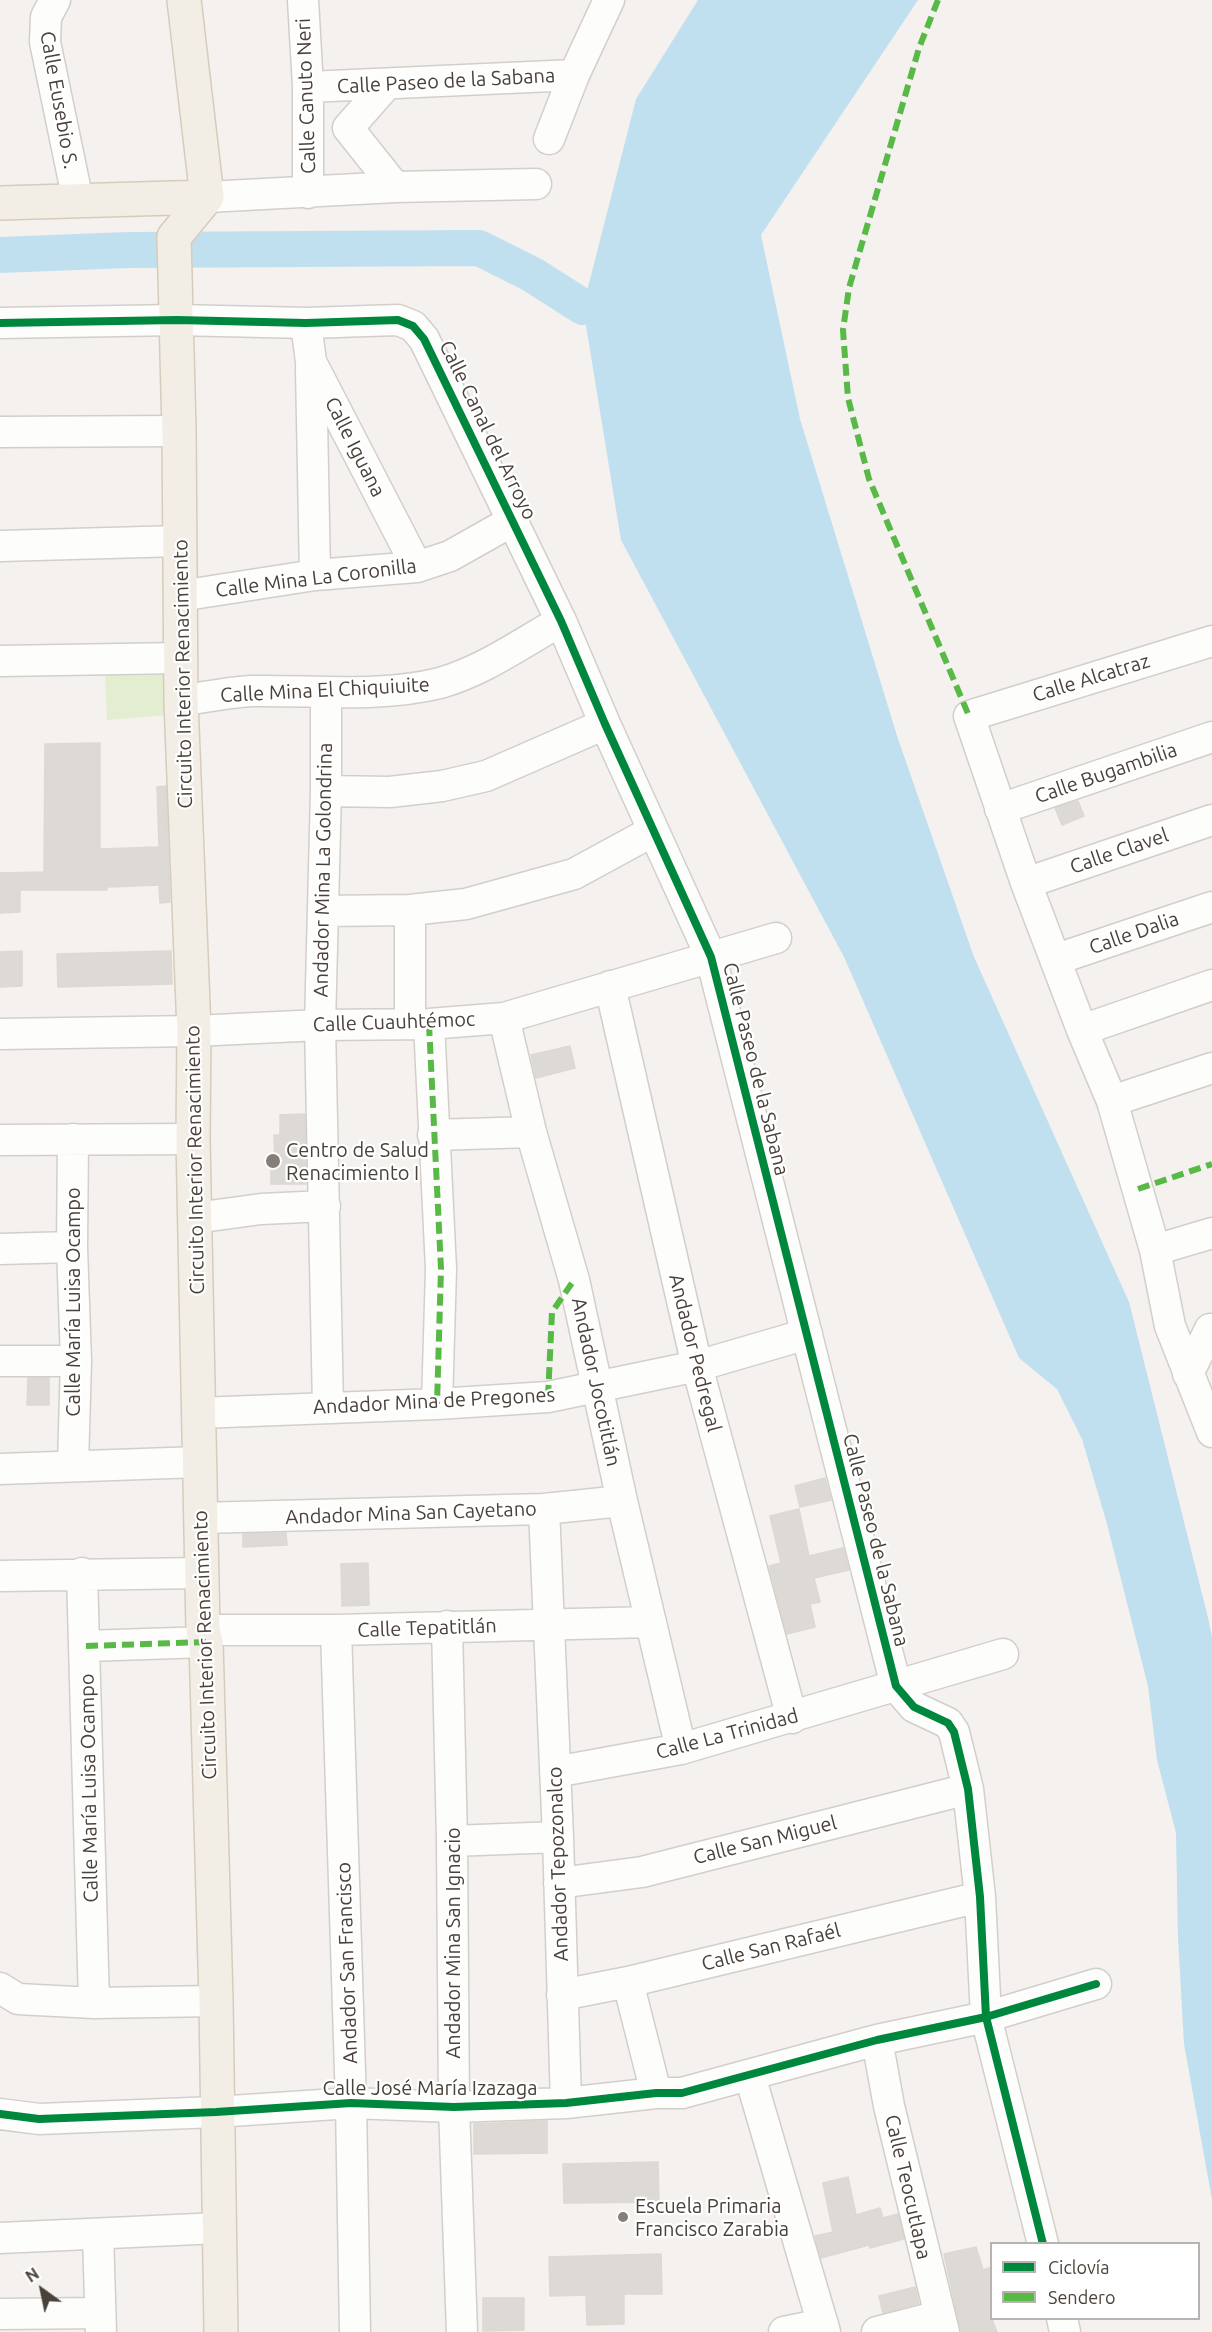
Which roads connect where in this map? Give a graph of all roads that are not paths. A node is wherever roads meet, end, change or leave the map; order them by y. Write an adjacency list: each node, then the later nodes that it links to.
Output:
1 (55, 0): 15 (street, Calle Eusebio S.)
2 (184, 0): 14 (main road)
3 (303, 0): 7 (street, Calle Canuto Neri)
4 (609, 0): 5 (street, Calle Paseo de la Sabana)
5 (574, 75): 6 (street, Calle Paseo de la Sabana); 9 (street)
6 (386, 85): 7 (street, Calle Paseo de la Sabana); 8 (street)
7 (308, 87): 10 (street, Calle Canuto Neri)
8 (348, 128): 10 (street); 12 (street)
9 (549, 139)
10 (308, 164): 13 (street, Calle Canuto Neri)
11 (536, 184): 12 (street)
12 (395, 187): 13 (street)
13 (308, 193): 14 (street)
14 (207, 197): 15 (main road); 17 (main road, Circuito Interior Renacimiento)
15 (78, 201): 16 (main road)
16 (0, 203)
17 (177, 320): 18 (street, Calle Canal del Arroyo); 19 (street, Calle Canal del Arroyo); 21 (main road, Circuito Interior Renacimiento)
18 (0, 323)
19 (306, 323): 20 (street, Calle Iguana); 23 (street, Calle Canal del Arroyo)
20 (311, 362): 26 (street, Calle Iguana); 27 (street)
21 (179, 431): 22 (street); 24 (main road, Circuito Interior Renacimiento)
22 (0, 432)
23 (514, 520): 26 (street, Calle Mina La Coronilla); 29 (street, Calle Canal del Arroyo)
24 (180, 541): 25 (street); 28 (main road, Circuito Interior Renacimiento)
25 (0, 546)
26 (417, 567): 27 (street, Calle Mina La Coronilla)
27 (315, 575): 28 (street, Calle Mina La Coronilla)
28 (180, 596): 31 (main road, Circuito Interior Renacimiento)
29 (561, 621): 33 (street, Calle Mina El Chiquiuite); 35 (street, Calle Canal del Arroyo)
30 (1212, 641): 38 (street, Calle Alcatraz)
31 (180, 658): 32 (street); 34 (main road, Circuito Interior Renacimiento)
32 (0, 661)
33 (326, 693): 34 (street, Calle Mina El Chiquiuite); 37 (street, Andador Mina La Golondrina)
34 (181, 701): 54 (main road, Circuito Interior Renacimiento)
35 (605, 724): 37 (street); 40 (street, Calle Canal del Arroyo)
36 (1212, 737): 38 (street, Calle Bugambilia)
37 (326, 791): 44 (street, Andador Mina La Golondrina)
38 (1000, 809): 41 (street)
39 (1212, 820): 41 (street, Calle Clavel)
40 (653, 831): 43 (street); 46 (street, Calle Paseo de la Sabana)
41 (1026, 883): 47 (street)
42 (1212, 907): 47 (street, Calle Dalia)
43 (410, 910): 44 (street); 51 (street)
44 (324, 911): 52 (street, Andador Mina La Golondrina)
45 (776, 938): 46 (street, Calle Cuauhtémoc)
46 (711, 957): 49 (street, Calle Cuauhtémoc); 71 (street, Calle Paseo de la Sabana)
47 (1056, 959): 53 (street)
48 (1212, 985): 53 (street)
49 (610, 986): 50 (street, Calle Cuauhtémoc); 74 (street, Andador Pedregal)
50 (504, 1017): 51 (street, Calle Cuauhtémoc); 58 (street, Andador Jocotitlán)
51 (419, 1024): 52 (street, Calle Cuauhtémoc); 59 (street)
52 (320, 1025): 54 (street, Calle Cuauhtémoc); 63 (street, Andador Mina La Golondrina)
53 (1082, 1030): 57 (street)
54 (194, 1031): 55 (street, Calle Cuauhtémoc); 61 (main road, Circuito Interior Renacimiento)
55 (0, 1034)
56 (1212, 1068): 57 (street)
57 (1112, 1101): 68 (street)
58 (531, 1132): 59 (street); 76 (street, Andador Jocotitlán)
59 (433, 1135): 77 (street)
60 (73, 1139): 61 (street); 62 (street); 66 (street, Calle María Luisa Ocampo)
61 (193, 1139): 64 (main road, Circuito Interior Renacimiento)
62 (0, 1140)
63 (326, 1206): 64 (street); 78 (street, Andador Mina La Golondrina)
64 (195, 1218): 79 (main road, Circuito Interior Renacimiento)
65 (1212, 1233): 68 (street)
66 (72, 1248): 67 (street); 73 (street, Calle María Luisa Ocampo)
67 (0, 1249)
68 (1155, 1250): 69 (street)
69 (1170, 1326): 70 (street); 75 (street)
70 (1211, 1328): 75 (street)
71 (807, 1334): 74 (street, Andador Mina de Pregones); 97 (street, Calle Paseo de la Sabana)
72 (0, 1361): 73 (street)
73 (76, 1361): 82 (street, Calle María Luisa Ocampo)
74 (697, 1366): 76 (street, Andador Mina de Pregones); 98 (street, Andador Pedregal)
75 (1188, 1374): 80 (street)
76 (596, 1388): 77 (street, Andador Mina de Pregones); 84 (street, Andador Jocotitlán)
77 (437, 1404): 78 (street, Andador Mina de Pregones)
78 (328, 1407): 79 (street, Andador Mina de Pregones)
79 (198, 1413): 81 (main road, Circuito Interior Renacimiento)
80 (1212, 1432)
81 (199, 1462): 82 (street); 86 (main road, Circuito Interior Renacimiento)
82 (73, 1465): 83 (street)
83 (0, 1468)
84 (622, 1501): 85 (street, Andador Mina San Cayetano); 90 (street, Andador Jocotitlán)
85 (544, 1509): 86 (street, Andador Mina San Cayetano); 91 (street, Andador Tepozonalco)
86 (200, 1518): 88 (main road, Circuito Interior Renacimiento)
87 (82, 1573): 88 (street); 89 (street); 95 (street, Calle María Luisa Ocampo)
88 (202, 1573): 94 (main road, Circuito Interior Renacimiento)
89 (0, 1576)
90 (651, 1622): 91 (street, Calle Tepatitlán); 99 (street, Andador Jocotitlán)
91 (549, 1625): 92 (street, Calle Tepatitlán); 100 (street, Andador Tepozonalco)
92 (447, 1626): 93 (street, Calle Tepatitlán); 103 (street, Andador Mina San Ignacio)
93 (336, 1630): 94 (street, Calle Tepatitlán); 116 (street, Andador San Francisco)
94 (205, 1636): 95 (street, Calle Tepatitlán); 110 (main road, Circuito Interior Renacimiento)
95 (86, 1646): 111 (street, Calle María Luisa Ocampo)
96 (1003, 1654): 97 (street, Calle La Trinidad)
97 (896, 1686): 98 (street, Calle La Trinidad); 101 (street, Calle Paseo de la Sabana)
98 (792, 1718): 99 (street, Calle La Trinidad)
99 (681, 1749): 100 (street, Calle La Trinidad)
100 (555, 1772): 102 (street, Andador Tepozonalco)
101 (968, 1789): 104 (street, Calle San Miguel); 105 (street, Calle Paseo de la Sabana)
102 (558, 1837): 103 (street); 104 (street, Andador Tepozonalco)
103 (452, 1841): 118 (street, Andador Mina San Ignacio)
104 (560, 1883): 109 (street, Andador Tepozonalco)
105 (980, 1897): 106 (street, Calle San Rafaél); 112 (street, Calle Paseo de la Sabana)
106 (628, 1982): 109 (street, Calle San Rafaél); 115 (street)
107 (1096, 1984): 112 (street, Calle José María Izazaga)
108 (0, 1988): 111 (street)
109 (562, 1995): 117 (street, Andador Tepozonalco)
110 (216, 2001): 111 (street); 119 (main road, Circuito Interior Renacimiento)
111 (94, 2003)
112 (986, 2016): 113 (street, Calle José María Izazaga); 124 (street, Calle Paseo de la Sabana)
113 (877, 2040): 114 (street, Calle José María Izazaga); 127 (street, Calle Teocutlapa)
114 (750, 2076): 115 (street, Calle José María Izazaga); 128 (street)
115 (656, 2093): 117 (street, Calle José María Izazaga)
116 (351, 2103): 118 (street, Calle José María Izazaga); 119 (street, Calle José María Izazaga); 130 (street, Andador San Francisco)
117 (566, 2103): 118 (street, Calle José María Izazaga)
118 (454, 2107): 131 (street, Andador Mina San Ignacio)
119 (216, 2112): 120 (street, Calle José María Izazaga); 121 (main road, Circuito Interior Renacimiento)
120 (0, 2114)
121 (219, 2228): 122 (street); 129 (main road, Circuito Interior Renacimiento)
122 (98, 2234): 123 (street); 126 (street)
123 (0, 2238)
124 (1042, 2242)
125 (0, 2314): 126 (street)
126 (100, 2322)
127 (941, 2324): 133 (street)
128 (824, 2328): 132 (street)
129 (221, 2332)
130 (355, 2332)
131 (462, 2332)
132 (784, 2332)
133 (877, 2332)

